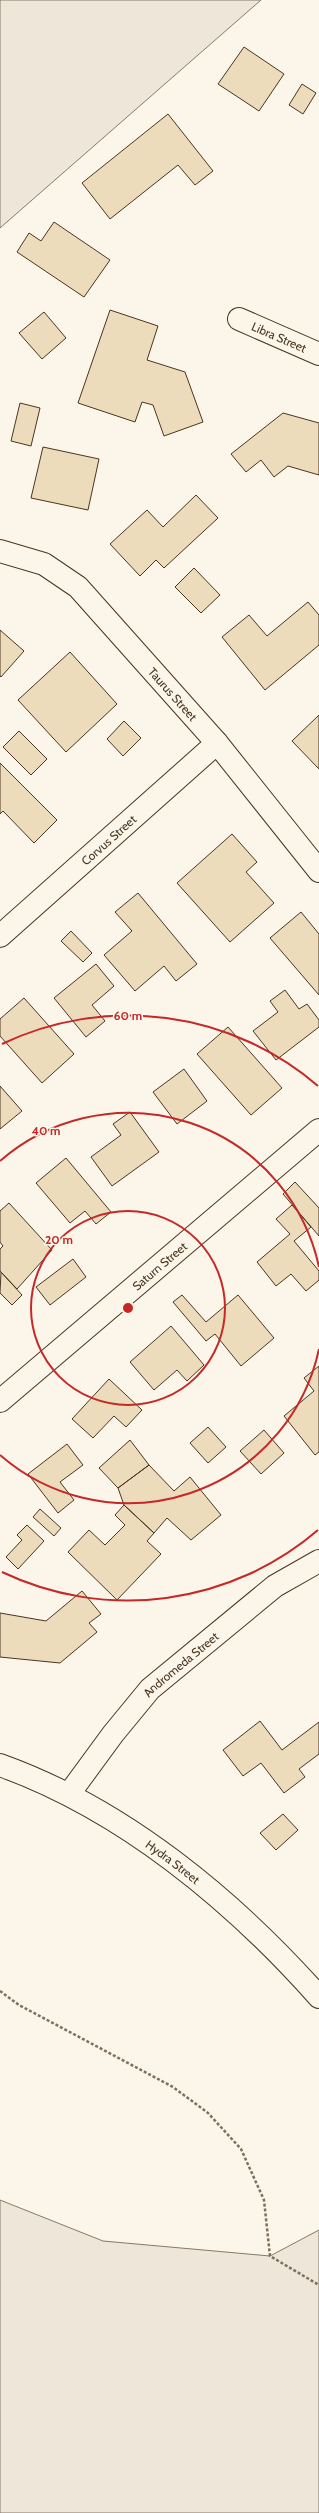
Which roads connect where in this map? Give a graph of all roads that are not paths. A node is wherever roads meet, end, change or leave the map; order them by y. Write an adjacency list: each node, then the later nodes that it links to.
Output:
1 (239, 319): 2 (street, Libra Street)
2 (319, 354)
3 (0, 552): 4 (street, Taurus Street)
4 (217, 743): 5 (street, Taurus Street); 6 (street, Corvus Street)
5 (319, 871)
6 (0, 936)
7 (319, 1130): 8 (street, Saturn Street)
8 (0, 1401)
9 (319, 1561): 11 (street, Andromeda Street)
10 (0, 1765): 11 (street, Hydra Street)
11 (69, 1794): 12 (street, Hydra Street)
12 (319, 1997)

